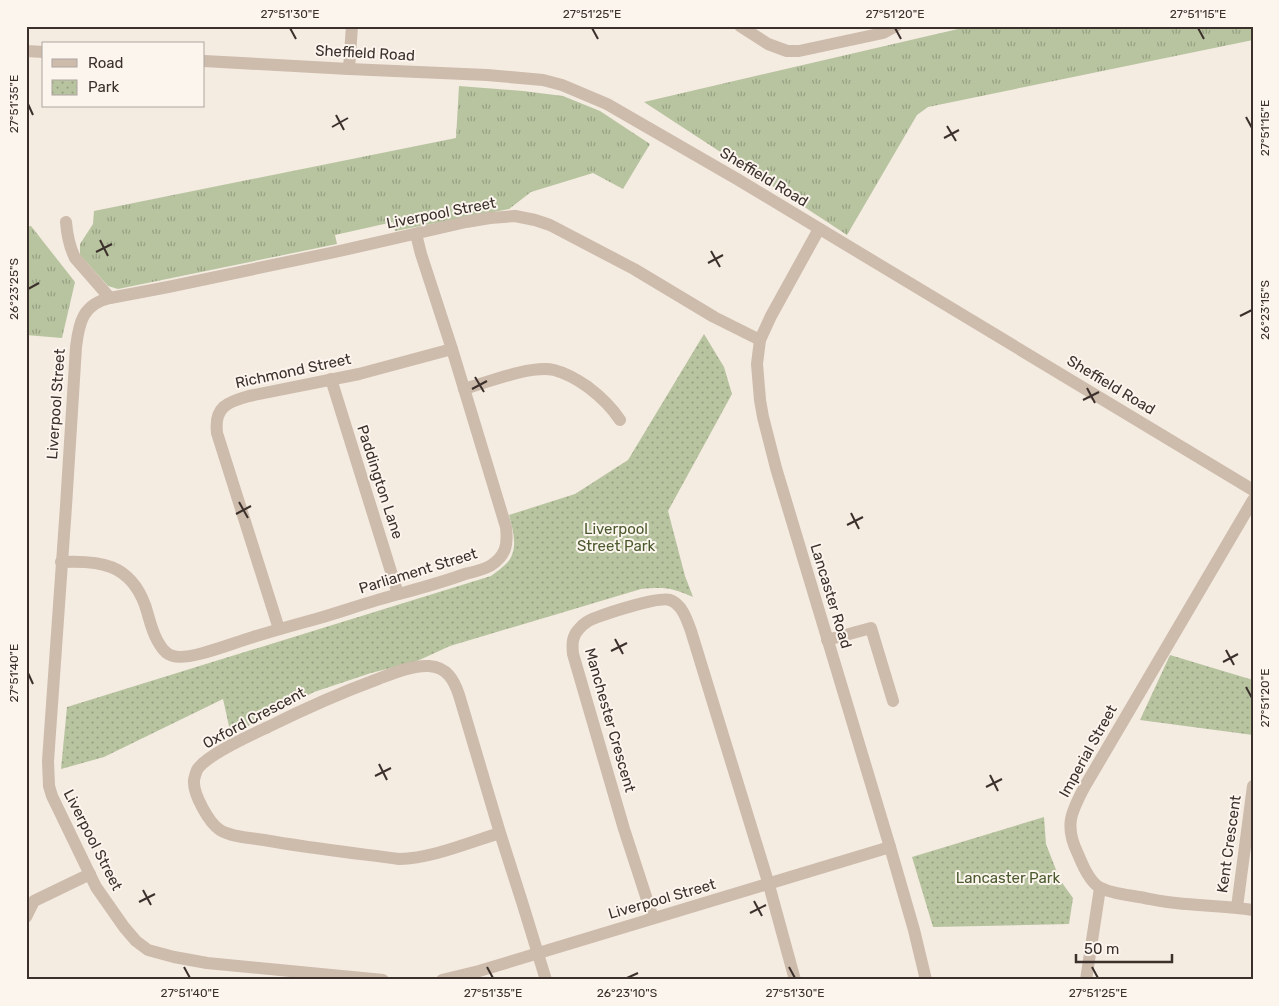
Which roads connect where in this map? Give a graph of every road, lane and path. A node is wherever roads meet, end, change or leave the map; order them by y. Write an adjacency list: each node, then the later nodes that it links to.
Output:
1 (352, 26): 7 (street)
2 (740, 26): 3 (street)
3 (896, 26)
4 (26, 51): 5 (street)
5 (42, 52)
6 (205, 60): 7 (street, Sheffield Road)
7 (349, 69): 9 (street, Sheffield Road)
8 (66, 222): 11 (street)
9 (819, 229): 12 (street, Lancaster Road); 17 (street, Sheffield Road)
10 (416, 234): 11 (street, Liverpool Street); 12 (street, Liverpool Street); 13 (street, Parliament Street)
11 (110, 298): 19 (street, Liverpool Street)
12 (760, 340): 22 (street, Lancaster Road)
13 (452, 349): 14 (street, Richmond Street); 15 (street, Parliament Street)
14 (331, 379): 20 (street, Paddington Lane); 21 (street, Richmond Street)
15 (464, 389): 16 (street); 20 (street, Parliament Street)
16 (620, 420)
17 (1253, 490)
18 (1253, 500): 29 (street, Imperial Street)
19 (62, 562): 21 (street, Parliament Street); 27 (street, Liverpool Street)
20 (398, 594): 21 (street, Parliament Street)
21 (279, 628)
22 (827, 640): 23 (street); 26 (street, Lancaster Road)
23 (893, 701)
24 (1253, 786): 30 (street, Kent Crescent)
25 (500, 833): 25 (street, Oxford Crescent); 34 (street, Oxford Crescent)
26 (890, 847): 28 (street, Liverpool Street); 39 (street, Lancaster Road)
27 (90, 874): 32 (street); 35 (street, Liverpool Street)
28 (769, 884): 33 (street, Liverpool Street); 33 (street, Manchester Crescent); 38 (street)
29 (1100, 888): 30 (street); 40 (street)
30 (1237, 907): 31 (street)
31 (1253, 910)
32 (26, 917)
33 (653, 918): 34 (street, Liverpool Street)
34 (538, 952): 36 (street, Liverpool Street); 37 (street, Oxford Crescent)
35 (383, 980)
36 (442, 980)
37 (546, 980)
38 (795, 980)
39 (926, 980)
40 (1086, 980)

